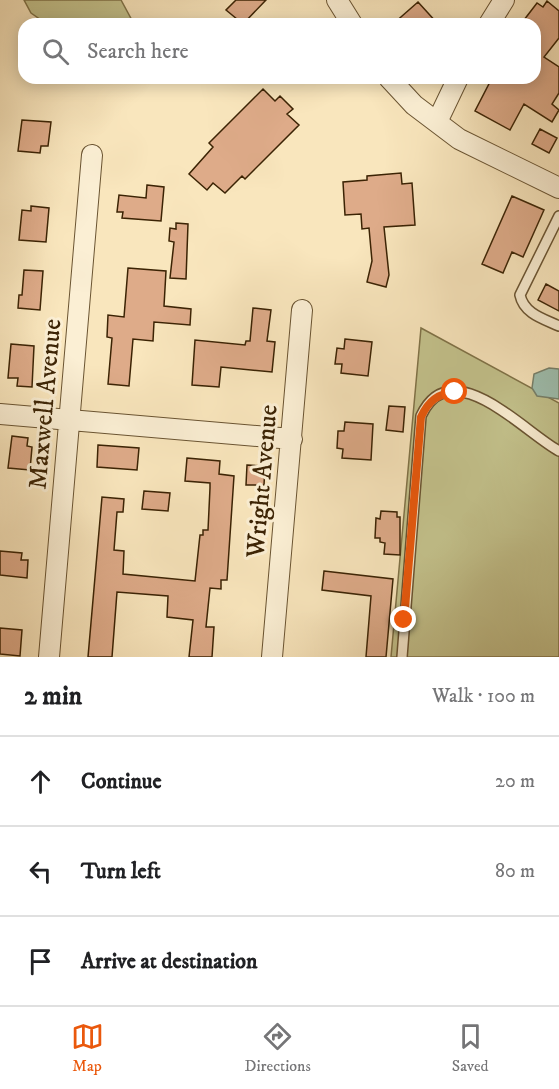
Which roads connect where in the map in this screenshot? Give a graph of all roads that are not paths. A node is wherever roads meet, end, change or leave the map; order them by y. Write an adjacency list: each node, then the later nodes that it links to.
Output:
1 (337, 0): 3 (street)
2 (504, 0): 4 (street)
3 (348, 18)
4 (493, 18)
5 (395, 84): 7 (street)
6 (455, 84): 7 (street)
7 (437, 122): 9 (street)
8 (92, 155): 14 (street, Maxwell Avenue)
9 (558, 184)
10 (559, 216): 12 (lane)
11 (302, 310): 15 (street, Wright Avenue)
12 (559, 326)
13 (0, 414): 14 (street)
14 (69, 420): 15 (street); 17 (street, Maxwell Avenue)
15 (292, 439): 18 (street, Wright Avenue)
16 (559, 451): 19 (lane)
17 (49, 657)
18 (272, 657)
19 (402, 657)

